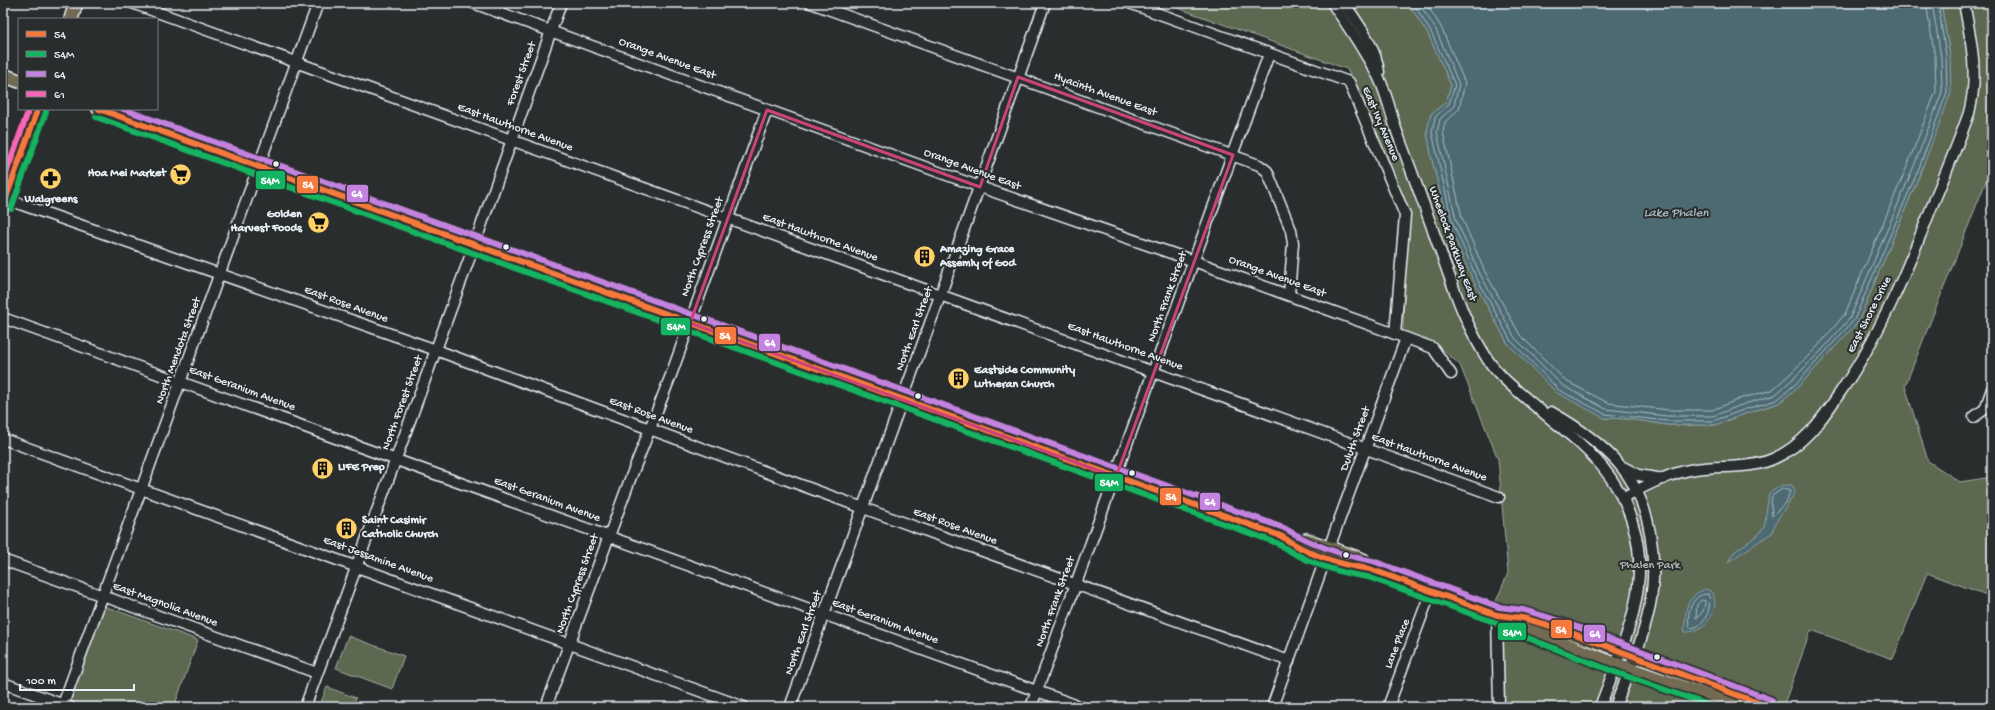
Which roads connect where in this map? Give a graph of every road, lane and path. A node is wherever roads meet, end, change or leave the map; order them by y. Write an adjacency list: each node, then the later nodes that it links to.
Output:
1 (76, 3): 12 (main road)
2 (132, 3): 15 (street, East Hawthorne Avenue)
3 (318, 3): 15 (street, North Mendota Street)
4 (473, 3): 13 (street, Orange Avenue East)
5 (561, 3): 13 (street, Forest Street)
6 (811, 3): 17 (street, Hyacinth Avenue East)
7 (1045, 3): 17 (street, North Earl Street)
8 (1129, 3): 14 (street, East Ivy Avenue)
9 (1332, 3): 18 (street, Wheelock Parkway East)
10 (1344, 3): 18 (street, Wheelock Parkway East)
11 (1964, 3): 52 (street, East Shore Drive)
12 (71, 18)
13 (551, 31): 22 (street, Orange Avenue East); 23 (street, Forest Street)
14 (1269, 54): 24 (street, North Frank Street); 36 (street, East Ivy Avenue)
15 (298, 62): 23 (street, East Hawthorne Avenue); 25 (street, North Mendota Street)
16 (3, 75): 19 (main road)
17 (1018, 77): 24 (street, Hyacinth Avenue East); 26 (street, North Earl Street)
18 (1379, 80): 43 (street, Wheelock Parkway East)
19 (18, 81)
20 (38, 110): 27 (main road)
21 (102, 110): 25 (main road)
22 (766, 110): 26 (street, Orange Avenue East); 28 (street, North Cypress Street)
23 (512, 141): 28 (street, East Hawthorne Avenue); 29 (street, Forest Street)
24 (1233, 155): 30 (street, North Frank Street); 32 (street, Hyacinth Avenue East)
25 (260, 168): 29 (main road); 31 (street, North Mendota Street)
26 (980, 186): 30 (street, Orange Avenue East); 33 (street, North Earl Street)
27 (4, 201): 31 (street, East Rose Avenue)
28 (727, 218): 33 (street, East Hawthorne Avenue); 35 (street, North Cypress Street)
29 (475, 244): 35 (main road); 38 (street, North Forest Street)
30 (1194, 261): 32 (street, Orange Avenue East); 39 (street, North Frank Street)
31 (221, 274): 38 (street, East Rose Avenue); 41 (street, North Mendota Street)
32 (1289, 295): 36 (street, Orange Avenue East)
33 (940, 296): 39 (street, East Hawthorne Avenue); 44 (street, North Earl Street)
34 (3, 318): 41 (street, East Geranium Avenue)
35 (690, 323): 44 (main road); 46 (street, North Cypress Street)
36 (1395, 334): 37 (street, Orange Avenue East)
37 (1406, 338): 40 (street, Orange Avenue East); 48 (street, Duluth Street)
38 (436, 350): 46 (street, East Rose Avenue); 49 (street, North Forest Street)
39 (1155, 372): 48 (street, East Hawthorne Avenue); 51 (street, North Frank Street)
40 (1451, 374)
41 (182, 382): 49 (street, East Geranium Avenue); 53 (street, North Mendota Street)
42 (1992, 389): 45 (street)
43 (1528, 399): 50 (street, Wheelock Parkway East); 56 (street, Wheelock Parkway East)
44 (903, 400): 51 (main road); 57 (street, North Earl Street)
45 (1974, 417)
46 (650, 429): 57 (street, East Rose Avenue); 58 (street, North Cypress Street)
47 (3, 439): 53 (street, East Jessamine Avenue)
48 (1366, 448): 55 (street, East Hawthorne Avenue); 59 (street, Duluth Street)
49 (396, 459): 58 (street, East Geranium Avenue); 61 (street, North Forest Street)
50 (1620, 466): 52 (street); 54 (street, Wheelock Parkway East)
51 (1116, 477): 59 (main road); 62 (street, North Frank Street)
52 (1663, 479): 54 (street, East Shore Drive)
53 (142, 489): 61 (street, East Jessamine Avenue); 64 (street, North Mendota Street)
54 (1636, 491): 56 (street, East Shore Drive); 69 (street, Wheelock Parkway East)
55 (1499, 497)
56 (1622, 498): 68 (street, Wheelock Parkway East)
57 (863, 508): 62 (street, East Rose Avenue); 65 (street, North Earl Street)
58 (609, 536): 65 (street, East Geranium Avenue); 67 (street, North Cypress Street)
59 (1328, 553): 63 (main road); 70 (street, Duluth Street)
60 (3, 560): 64 (street, East Magnolia Avenue)
61 (357, 566): 67 (street, East Jessamine Avenue); 73 (street, North Forest Street)
62 (1077, 584): 70 (street, East Rose Avenue); 75 (street, North Frank Street)
63 (1431, 591): 66 (main road); 84 (street, Lane Place)
64 (103, 596): 73 (street, East Magnolia Avenue); 76 (street, North Mendota Street)
65 (825, 614): 75 (street, East Geranium Avenue); 80 (street, North Earl Street)
66 (1497, 615): 68 (main road); 71 (main road); 85 (street)
67 (570, 643): 78 (street, North Cypress Street); 79 (street, East Jessamine Avenue)
68 (1620, 650): 69 (main road); 71 (street, Wheelock Parkway East)
69 (1634, 655): 72 (street, Wheelock Parkway East); 89 (main road)
70 (1289, 661): 83 (street, Duluth Street)
71 (1615, 664): 72 (main road); 86 (street, Wheelock Parkway East)
72 (1629, 669): 87 (street, Wheelock Parkway East); 88 (main road)
73 (317, 673): 77 (street, North Forest Street)
74 (3, 683): 76 (street)
75 (1037, 691): 81 (street, North Frank Street); 82 (street, East Geranium Avenue)
76 (65, 706)
77 (305, 707)
78 (546, 707)
79 (744, 707)
80 (790, 707)
81 (1031, 707)
82 (1081, 707)
83 (1272, 707)
84 (1388, 707)
85 (1499, 707)
86 (1600, 707)
87 (1615, 707)
88 (1738, 707)
89 (1769, 707)

